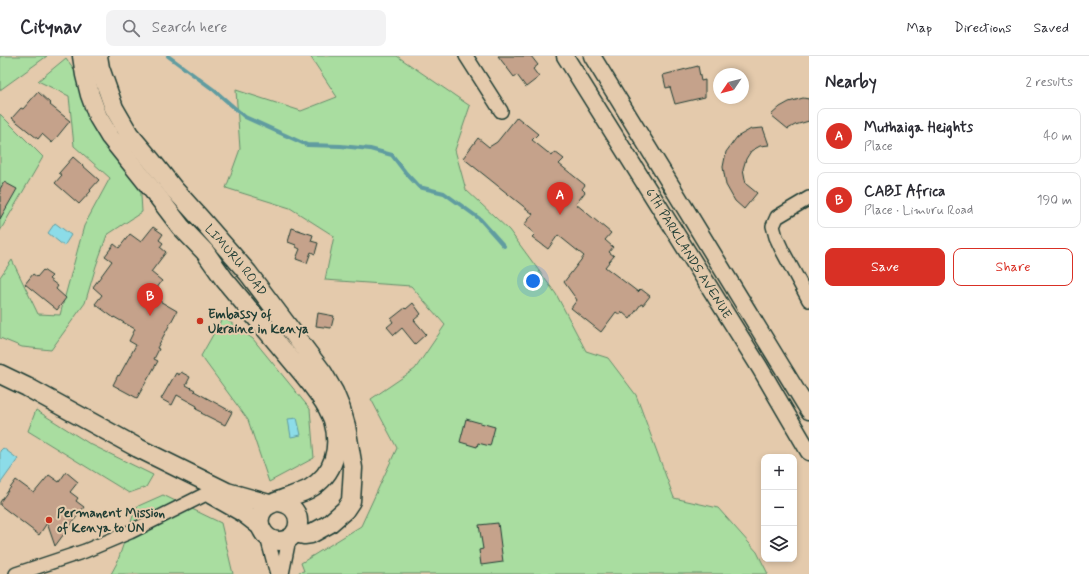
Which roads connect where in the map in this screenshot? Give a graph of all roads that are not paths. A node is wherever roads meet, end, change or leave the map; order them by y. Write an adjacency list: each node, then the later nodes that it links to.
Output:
1 (82, 56): 14 (main road)
2 (98, 56): 16 (main road, LIMURU ROAD)
3 (466, 56): 6 (street)
4 (565, 56): 12 (street, 6TH PARKLANDS AVENUE)
5 (592, 56): 11 (street, 6TH PARKLANDS AVENUE)
6 (501, 111)
7 (809, 198): 8 (street)
8 (809, 300)
9 (0, 374): 14 (main road)
10 (0, 382): 13 (main road)
11 (809, 411)
12 (809, 452)
13 (208, 493): 15 (main road); 17 (street)
14 (273, 503): 15 (main road); 16 (main road)
15 (263, 532): 16 (main road); 18 (street)
16 (292, 536): 19 (street)
17 (16, 574)
18 (277, 574)
19 (282, 574)

